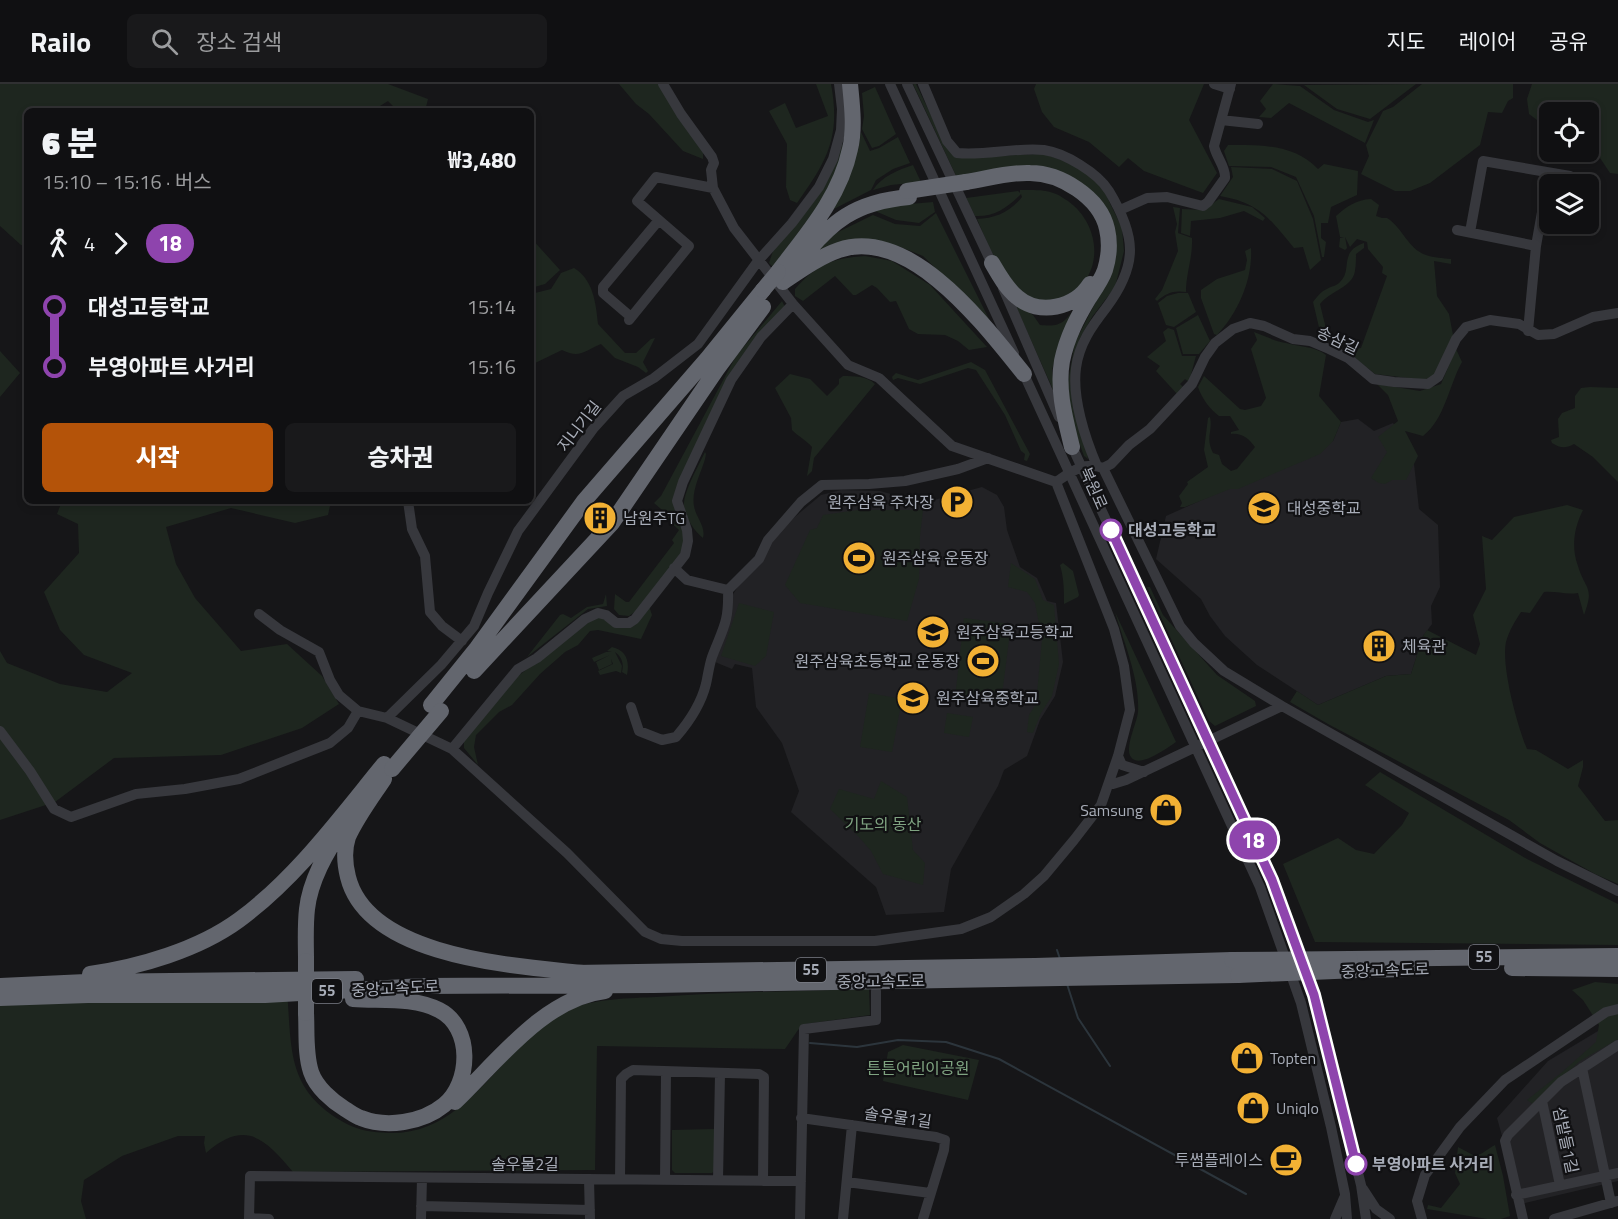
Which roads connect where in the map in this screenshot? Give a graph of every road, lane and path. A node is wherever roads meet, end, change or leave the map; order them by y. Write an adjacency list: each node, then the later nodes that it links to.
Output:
1 (663, 84): 14 (street)
2 (839, 84): 20 (street, 지니기길)
3 (850, 84): 22 (highway)
4 (890, 84): 27 (street, 북원로)
5 (907, 84): 21 (street, 북원로)
6 (923, 84): 15 (street)
7 (1214, 84): 8 (street)
8 (1233, 90): 9 (street)
9 (1221, 120): 10 (street); 15 (street)
10 (1258, 124)
11 (1549, 173): 12 (street); 18 (street); 19 (street)
12 (1556, 174)
13 (967, 185): 21 (highway); 22 (highway); 28 (highway)
14 (713, 188): 16 (street); 20 (street)
15 (1120, 210): 31 (street)
16 (659, 220): 16 (street)
17 (1457, 230): 18 (street)
18 (1470, 232): 19 (street)
19 (1536, 246): 26 (street)
20 (758, 261): 24 (street); 38 (street, 지니기길)
21 (992, 263): 28 (street, 북원로)
22 (781, 277): 23 (highway); 27 (highway)
23 (766, 295): 41 (highway); 41 (highway)
24 (793, 304): 29 (street); 35 (street)
25 (1618, 313): 26 (street, 송삼길)
26 (1528, 331): 31 (street, 송삼길)
27 (1024, 374): 32 (street, 북원로)
28 (1072, 447): 30 (street, 북원로)
29 (988, 458): 33 (street); 36 (street)
30 (1081, 466): 31 (street); 32 (street); 45 (street, 북원로)
31 (1100, 467): 39 (street)
32 (1070, 473): 33 (street); 47 (street, 북원로)
33 (1056, 482): 48 (street)
34 (408, 504): 38 (street)
35 (674, 568): 36 (street); 46 (street)
36 (728, 590): 40 (street)
37 (259, 614): 42 (street)
38 (462, 641): 43 (street, 지니기길)
39 (1282, 706): 45 (street); 53 (street)
40 (630, 707)
41 (436, 708): 49 (highway)
42 (358, 711): 43 (street); 44 (street)
43 (387, 718): 46 (street)
44 (0, 731)
45 (1209, 742): 47 (street); 85 (street, 북원로)
46 (452, 749): 51 (street)
47 (1196, 749): 50 (street); 88 (street, 북원로)
48 (1118, 756): 50 (street); 51 (street)
49 (387, 771): 52 (highway); 55 (highway); 59 (highway)
50 (1144, 772): 51 (street)
51 (1109, 783)
52 (332, 829): 55 (highway); 60 (highway)
53 (1618, 891)
54 (1618, 956): 56 (highway, 중앙고속도로 / 55)
55 (302, 961): 67 (highway)
56 (1354, 964): 57 (highway, 중앙고속도로 / 55); 58 (highway, 중앙고속도로 / 55, bridge)
57 (1618, 969)
58 (1039, 972): 59 (highway, 중앙고속도로 / 55); 61 (highway, 중앙고속도로 / 55)
59 (587, 973): 60 (highway, 중앙고속도로 / 55)
60 (21, 985): 62 (highway, 중앙고속도로 / 55)
61 (654, 985): 64 (highway, 중앙고속도로 / 55); 67 (highway)
62 (0, 986)
63 (876, 991): 73 (street)
64 (265, 995): 65 (highway, 중앙고속도로 / 55); 67 (highway)
65 (0, 998)
66 (1618, 1009): 103 (street)
67 (303, 1012)
68 (1618, 1045): 69 (street)
69 (1582, 1068): 72 (street); 76 (street, 섬밭들1길)
70 (666, 1072): 71 (street); 79 (street); 80 (street)
71 (720, 1074): 81 (street); 82 (street)
72 (1542, 1101): 86 (street, 섬밭들1길); 89 (street)
73 (801, 1119): 74 (street, 솔우물1길); 83 (street)
74 (852, 1125): 84 (street); 87 (street, 솔우물1길)
75 (1618, 1173): 76 (street, 섬밭들1길)
76 (1605, 1175): 86 (street, 섬밭들1길); 90 (street)
77 (422, 1178): 78 (street, 솔우물2길); 91 (street); 94 (street, 솔우물2길)
78 (589, 1179): 79 (street, 솔우물2길); 92 (street)
79 (620, 1179): 80 (street, 솔우물2길)
80 (665, 1180): 81 (street, 솔우물2길)
81 (718, 1180): 82 (street, 솔우물2길)
82 (763, 1180): 83 (street, 솔우물2길)
83 (801, 1181): 96 (street)
84 (847, 1182): 87 (street); 97 (street)
85 (1361, 1185): 101 (street, 북원로); 102 (street)
86 (1560, 1185): 89 (street, 섬밭들1길)
87 (930, 1193): 98 (street, 솔우물1길)
88 (1345, 1194): 99 (street); 100 (street, 북원로)
89 (1516, 1195): 104 (street)
90 (1616, 1204): 93 (street); 105 (street)
91 (421, 1206): 92 (street); 95 (street)
92 (590, 1215)
93 (1580, 1218)
94 (269, 1219)
95 (421, 1219)
96 (800, 1219)
97 (843, 1219)
98 (923, 1219)
99 (1335, 1219)
100 (1347, 1219)
101 (1366, 1219)
102 (1390, 1219)
103 (1422, 1219)
104 (1523, 1219)
105 (1554, 1219)

